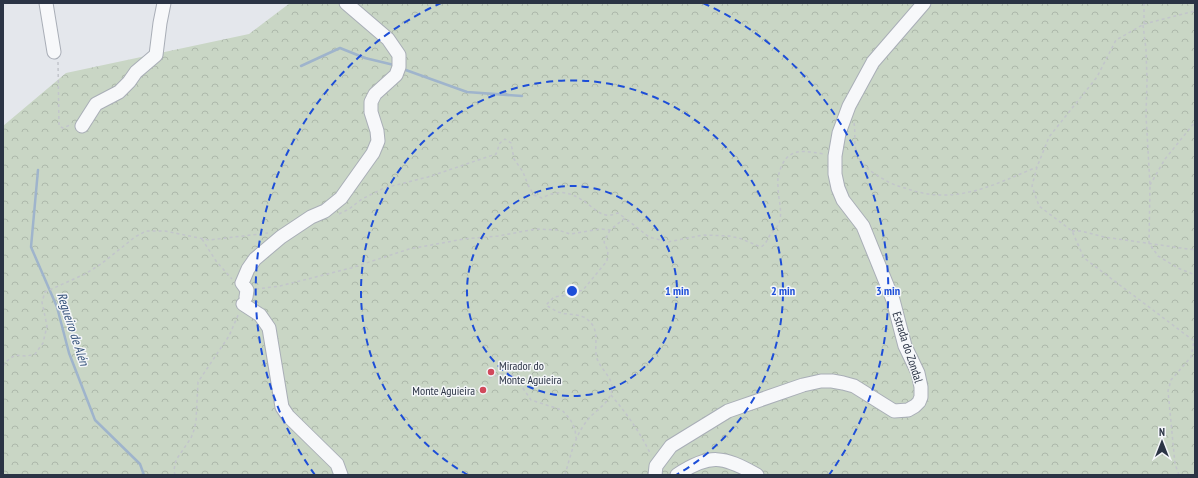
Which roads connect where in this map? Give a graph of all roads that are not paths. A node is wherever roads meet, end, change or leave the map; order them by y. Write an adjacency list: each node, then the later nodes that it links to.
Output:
1 (46, 3): 5 (street)
2 (164, 3): 6 (street)
3 (346, 3): 8 (street)
4 (924, 3): 7 (street, Estrada do Zondal)
5 (54, 48)
6 (85, 123)
7 (655, 470)
8 (341, 475)
9 (677, 475): 10 (street)
10 (757, 475)

